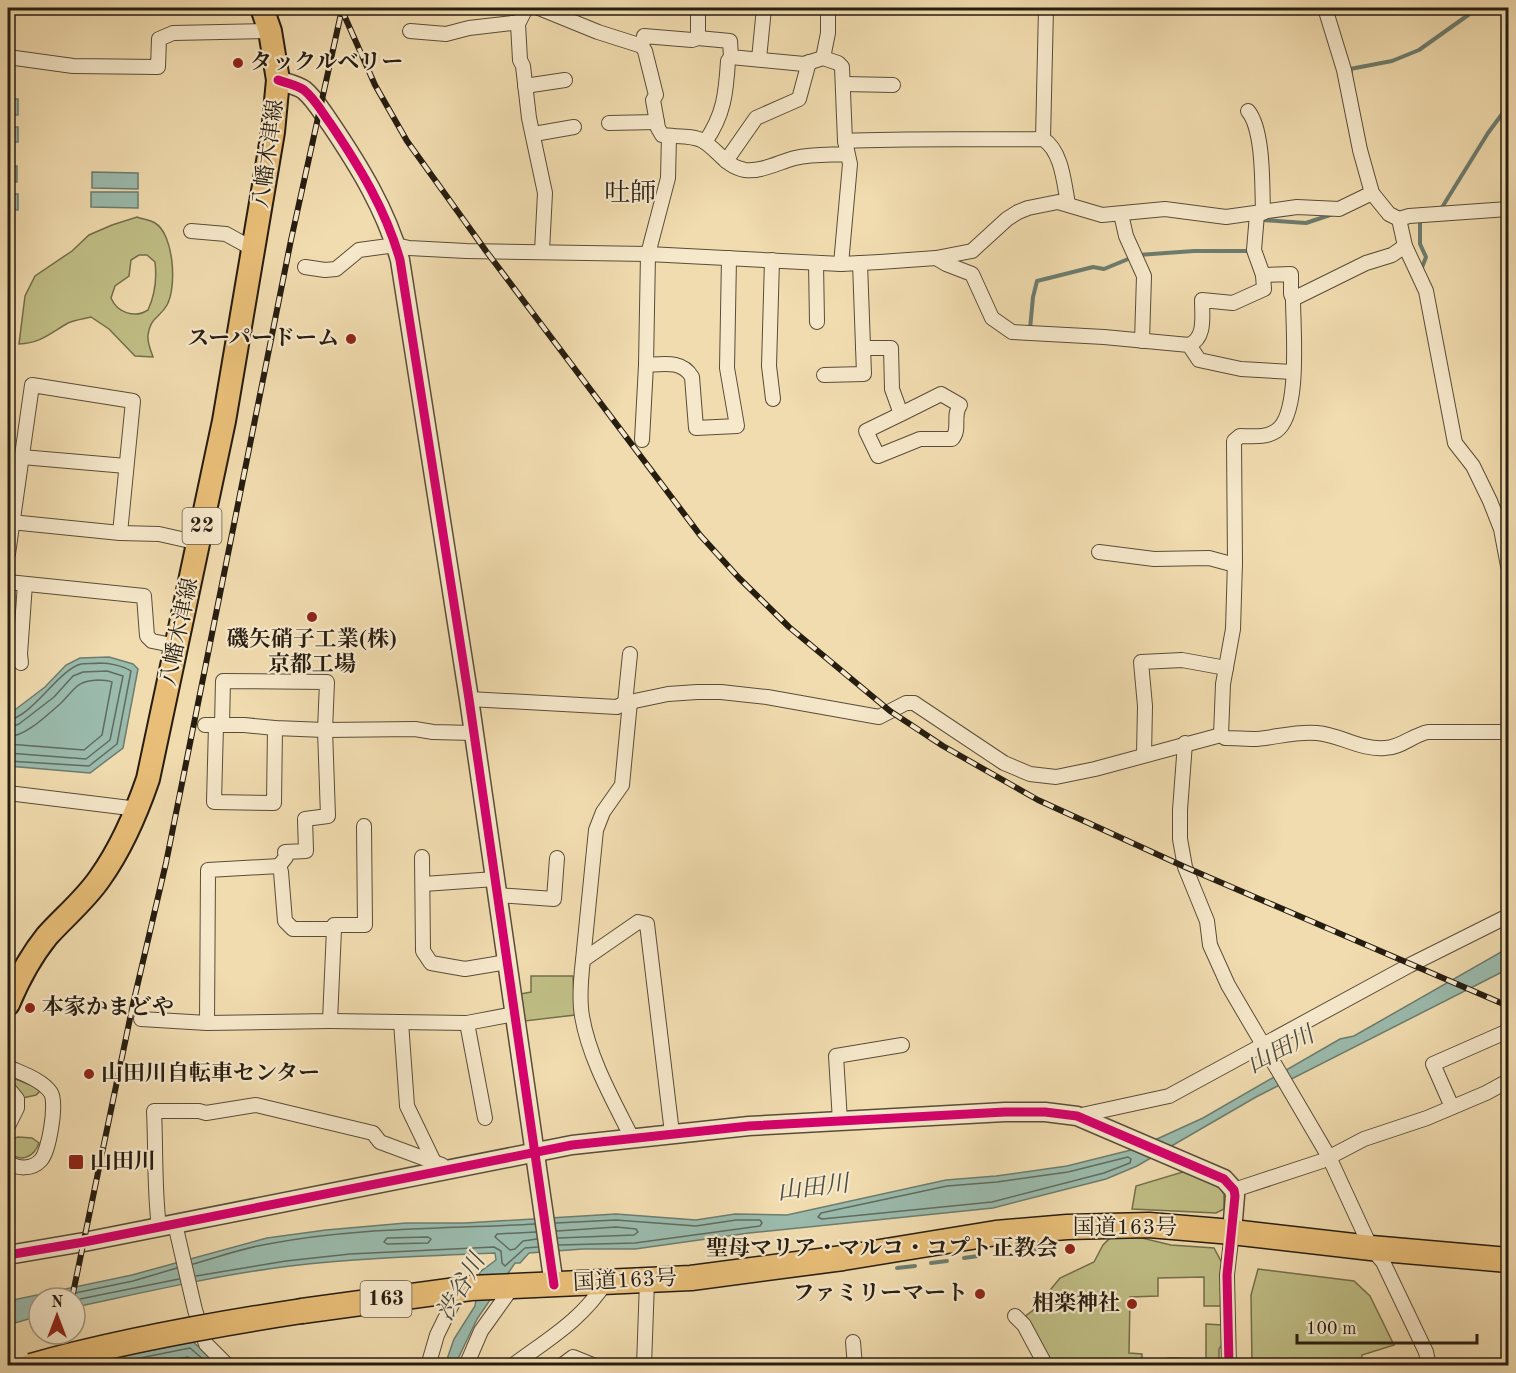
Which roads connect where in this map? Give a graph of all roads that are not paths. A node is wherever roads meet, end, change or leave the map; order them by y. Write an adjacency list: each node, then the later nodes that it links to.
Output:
1 (262, 8): 10 (main road, 八幡木津線 / 22)
2 (526, 8): 9 (street)
3 (539, 8): 13 (street)
4 (698, 8): 12 (street)
5 (764, 8): 17 (street)
6 (828, 8): 16 (street)
7 (1046, 8): 30 (street)
8 (1324, 8): 34 (street)
9 (518, 24): 11 (street); 23 (street)
10 (270, 31): 14 (street); 19 (main road, 八幡木津線 / 22)
11 (410, 31)
12 (698, 38): 13 (street); 15 (street)
13 (642, 46): 25 (street)
14 (8, 57)
15 (731, 57): 17 (street); 31 (street)
16 (823, 58): 18 (street); 21 (street)
17 (759, 59): 18 (street)
18 (809, 62): 33 (street)
19 (278, 80): 41 (street); 43 (main road, 八幡木津線 / 22)
20 (565, 80): 23 (street)
21 (844, 84): 22 (street); 32 (street)
22 (893, 85)
23 (525, 86): 28 (street)
24 (1248, 111): 37 (street)
25 (657, 122): 26 (street); 29 (street)
26 (609, 123)
27 (574, 127): 28 (street)
28 (534, 134): 44 (street)
29 (669, 136): 31 (street); 45 (street)
30 (1043, 139): 32 (street); 35 (street)
31 (705, 142): 33 (street)
32 (846, 148): 33 (street); 51 (street)
33 (726, 161)
34 (1372, 193): 37 (street); 39 (street)
35 (1068, 204): 38 (street); 47 (street)
36 (1509, 209): 39 (street)
37 (1260, 213): 38 (street); 53 (street)
38 (1121, 214): 56 (street)
39 (1399, 219): 42 (street)
40 (191, 231): 43 (street)
41 (396, 245): 44 (street); 52 (street); 80 (street)
42 (1405, 246): 54 (street); 73 (street)
43 (255, 250): 69 (main road, 八幡木津線 / 22)
44 (542, 251): 45 (street)
45 (648, 254): 46 (street); 59 (street)
46 (729, 258): 48 (street); 59 (street)
47 (936, 258): 50 (street); 56 (street)
48 (772, 260): 49 (street); 62 (street)
49 (816, 263): 51 (street); 55 (street)
50 (860, 263): 51 (street); 58 (street)
51 (841, 264)
52 (305, 267)
53 (1263, 275): 54 (street); 57 (street)
54 (1293, 299): 60 (street)
55 (817, 322)
56 (1142, 341): 57 (street)
57 (1189, 345): 60 (street)
58 (863, 348): 61 (street); 63 (street)
59 (646, 365): 64 (street)
60 (1293, 372): 72 (street)
61 (824, 375)
62 (786, 385)
63 (901, 414): 63 (street)
64 (642, 440)
65 (22, 457): 66 (street); 66 (street); 67 (street)
66 (126, 466): 68 (street)
67 (11, 522): 68 (street); 71 (street)
68 (120, 533): 69 (street)
69 (199, 543): 76 (main road, 八幡木津線 / 22)
70 (1100, 552): 72 (street)
71 (8, 554)
72 (1235, 565): 79 (street)
73 (1509, 566)
74 (8, 582): 75 (street)
75 (25, 584): 76 (street); 78 (street)
76 (177, 646): 91 (main road, 八幡木津線 / 22)
77 (630, 654): 81 (street)
78 (21, 663)
79 (1226, 668): 87 (street); 89 (street)
80 (469, 699): 81 (street); 86 (street)
81 (628, 703): 89 (street); 100 (street)
82 (214, 725): 83 (street); 83 (street); 84 (street)
83 (275, 728): 84 (street)
84 (325, 730): 86 (street); 95 (street)
85 (1509, 732): 87 (street)
86 (473, 733): 97 (street)
87 (1221, 735): 88 (street)
88 (1185, 744): 89 (street); 111 (street)
89 (1144, 755)
90 (9, 793): 91 (street)
91 (138, 809): 102 (main road, 八幡木津線 / 22)
92 (364, 826): 99 (street)
93 (422, 857): 96 (street)
94 (557, 858): 97 (street)
95 (279, 866): 99 (street); 107 (street)
96 (424, 884): 97 (street); 101 (street)
97 (496, 887): 101 (street)
98 (1509, 916): 111 (street)
99 (334, 929): 105 (street)
100 (584, 960): 120 (street); 121 (street)
101 (507, 962): 103 (street)
102 (8, 1004)
103 (514, 1014): 108 (street); 122 (street)
104 (141, 1019): 107 (street)
105 (330, 1021): 106 (street); 107 (street)
106 (401, 1022): 108 (street); 125 (street)
107 (207, 1023)
108 (467, 1023): 117 (street)
109 (1509, 1031): 115 (street)
110 (902, 1045): 118 (street)
111 (1266, 1050): 116 (street); 123 (street)
112 (8, 1067): 124 (street)
113 (1509, 1081): 115 (street)
114 (8, 1088): 119 (street)
115 (1452, 1107): 123 (street)
116 (1077, 1116): 118 (street); 126 (street)
117 (485, 1118)
118 (840, 1121): 120 (street)
119 (8, 1126)
120 (672, 1133): 121 (street)
121 (632, 1138): 122 (street)
122 (535, 1151): 125 (street); 132 (street)
123 (1329, 1157): 126 (street); 129 (street)
124 (8, 1162)
125 (439, 1166): 127 (street); 127 (street)
126 (1234, 1190): 128 (street)
127 (171, 1227): 130 (street); 140 (street)
128 (1232, 1232): 129 (highway, 国道163号 / 163); 133 (highway, 国道163号 / 163); 149 (street)
129 (1371, 1248): 131 (highway, 国道163号 / 163); 150 (street)
130 (8, 1255)
131 (1509, 1260)
132 (552, 1274): 134 (highway, 国道163号 / 163); 135 (highway, 国道163号 / 163)
133 (647, 1281): 134 (highway, 国道163号 / 163); 146 (street)
134 (606, 1282): 143 (street)
135 (513, 1286): 136 (highway, 国道163号 / 163); 142 (street)
136 (465, 1289): 139 (highway, 国道163号 / 163, bridge); 141 (street)
137 (1015, 1316): 148 (street)
138 (853, 1342): 147 (street)
139 (31, 1365)
140 (228, 1365)
141 (428, 1365)
142 (466, 1365)
143 (512, 1365)
144 (561, 1365): 145 (street)
145 (595, 1365)
146 (644, 1365)
147 (855, 1365)
148 (1046, 1365)
149 (1229, 1365)
150 (1429, 1365)

